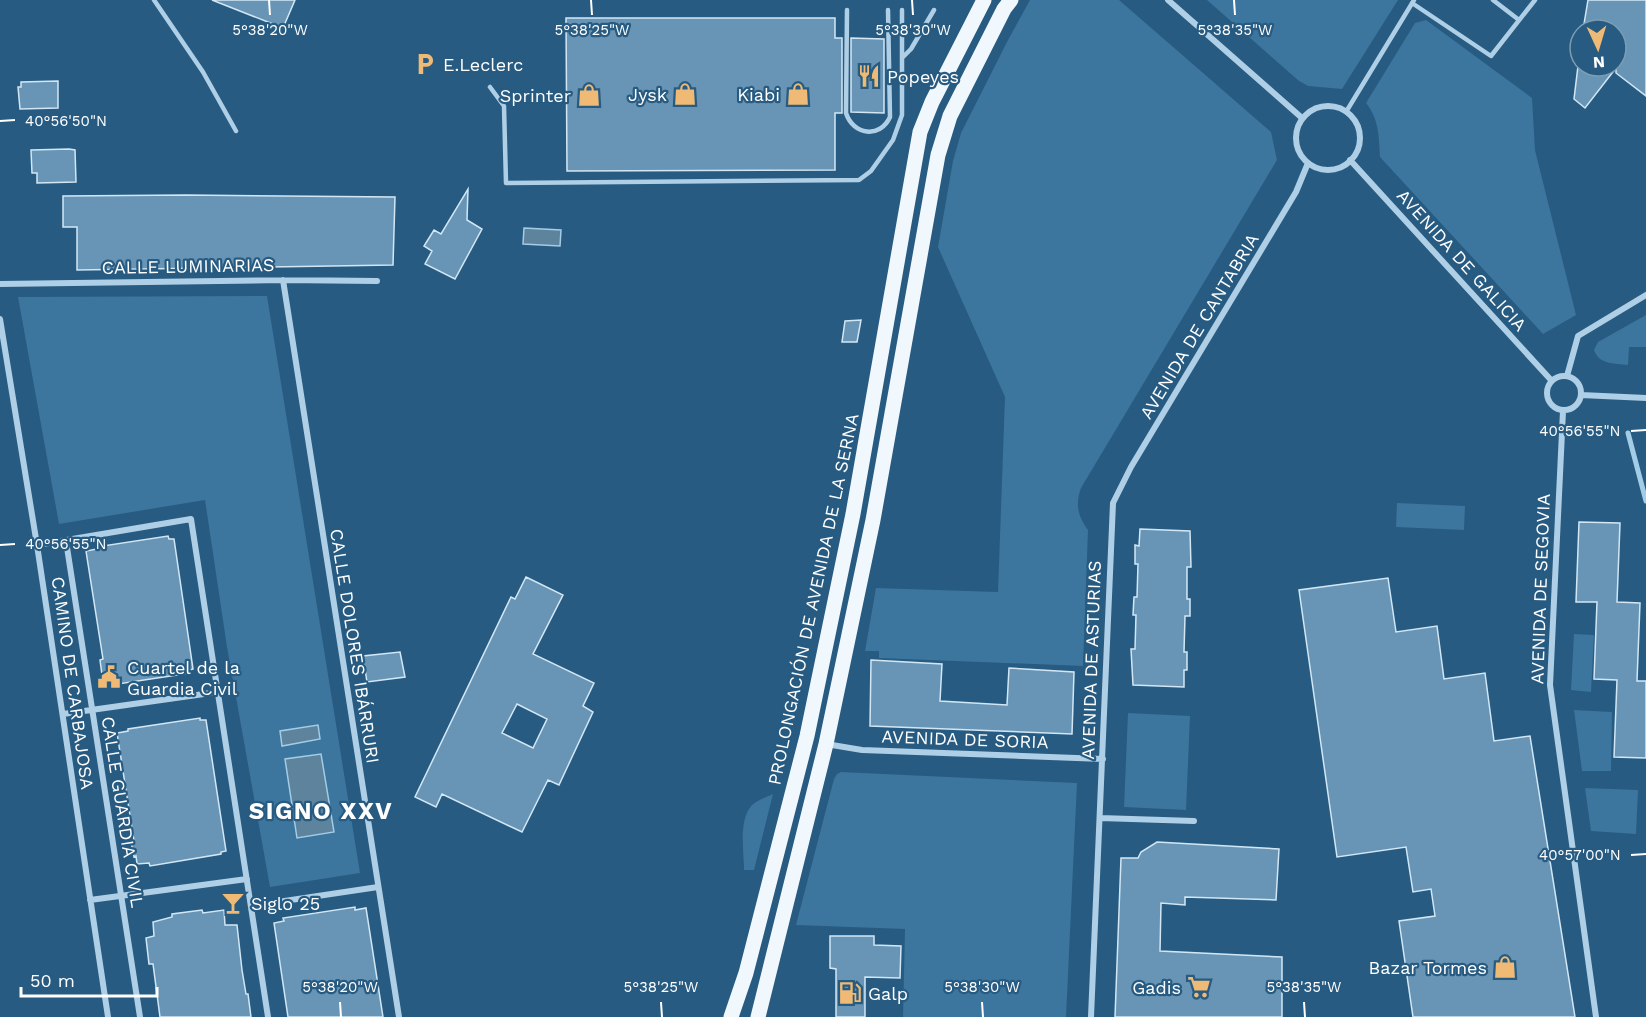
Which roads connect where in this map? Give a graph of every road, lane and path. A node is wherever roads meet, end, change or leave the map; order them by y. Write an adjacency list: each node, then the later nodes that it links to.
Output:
1 (154, 0): 17 (lane)
2 (984, 0): 49 (main road, PROLONGACIÓN DE AVENIDA DE LA SERNA)
3 (1011, 0): 36 (main road)
4 (1168, 0): 16 (street)
5 (1493, 0): 12 (lane)
6 (1535, 0): 12 (lane)
7 (1413, 2): 12 (lane); 15 (lane)
8 (847, 10): 9 (lane)
9 (888, 10)
10 (902, 10): 13 (lane)
11 (934, 10): 13 (lane)
12 (1519, 20)
13 (902, 58): 14 (lane)
14 (490, 87)
15 (1346, 112): 16 (street); 18 (street)
16 (1302, 118): 19 (street)
17 (236, 131)
18 (1350, 160): 19 (street); 26 (street, AVENIDA DE GALICIA)
19 (1308, 163): 30 (street, AVENIDA DE CANTABRIA)
20 (283, 280): 21 (street, CALLE LUMINARIAS); 22 (street, CALLE LUMINARIAS); 41 (street, CALLE DOLORES IBÁRRURI)
21 (376, 281)
22 (0, 284)
23 (1646, 295): 25 (street)
24 (0, 319): 32 (street, CAMINO DE CARBAJOSA)
25 (1566, 376): 26 (street); 27 (street)
26 (1551, 380): 29 (street)
27 (1581, 395): 28 (street); 29 (street)
28 (1646, 398)
29 (1563, 411): 52 (street, AVENIDA DE SEGOVIA)
30 (1113, 502): 37 (street, AVENIDA DE ASTURIAS)
31 (66, 541): 32 (street); 33 (street); 34 (street, CALLE GUARDIA CIVIL)
32 (37, 545): 35 (street, CAMINO DE CARBAJOSA)
33 (218, 692): 34 (street); 40 (street)
34 (93, 710): 35 (street); 42 (street, CALLE GUARDIA CIVIL)
35 (63, 714): 43 (street, CAMINO DE CARBAJOSA)
36 (826, 744): 37 (street, AVENIDA DE SORIA); 50 (main road)
37 (1103, 759): 38 (street, AVENIDA DE ASTURIAS)
38 (1100, 818): 39 (street); 51 (street, AVENIDA DE ASTURIAS)
39 (1194, 821)
40 (247, 879): 42 (street); 44 (street)
41 (378, 887): 44 (street); 48 (street, CALLE DOLORES IBÁRRURI)
42 (121, 897): 43 (street); 46 (street, CALLE GUARDIA CIVIL)
43 (90, 900): 45 (street, CAMINO DE CARBAJOSA)
44 (251, 906): 47 (street)
45 (108, 1017)
46 (140, 1017)
47 (268, 1017)
48 (399, 1017)
49 (730, 1017)
50 (758, 1017)
51 (1091, 1017)
52 (1596, 1017)

